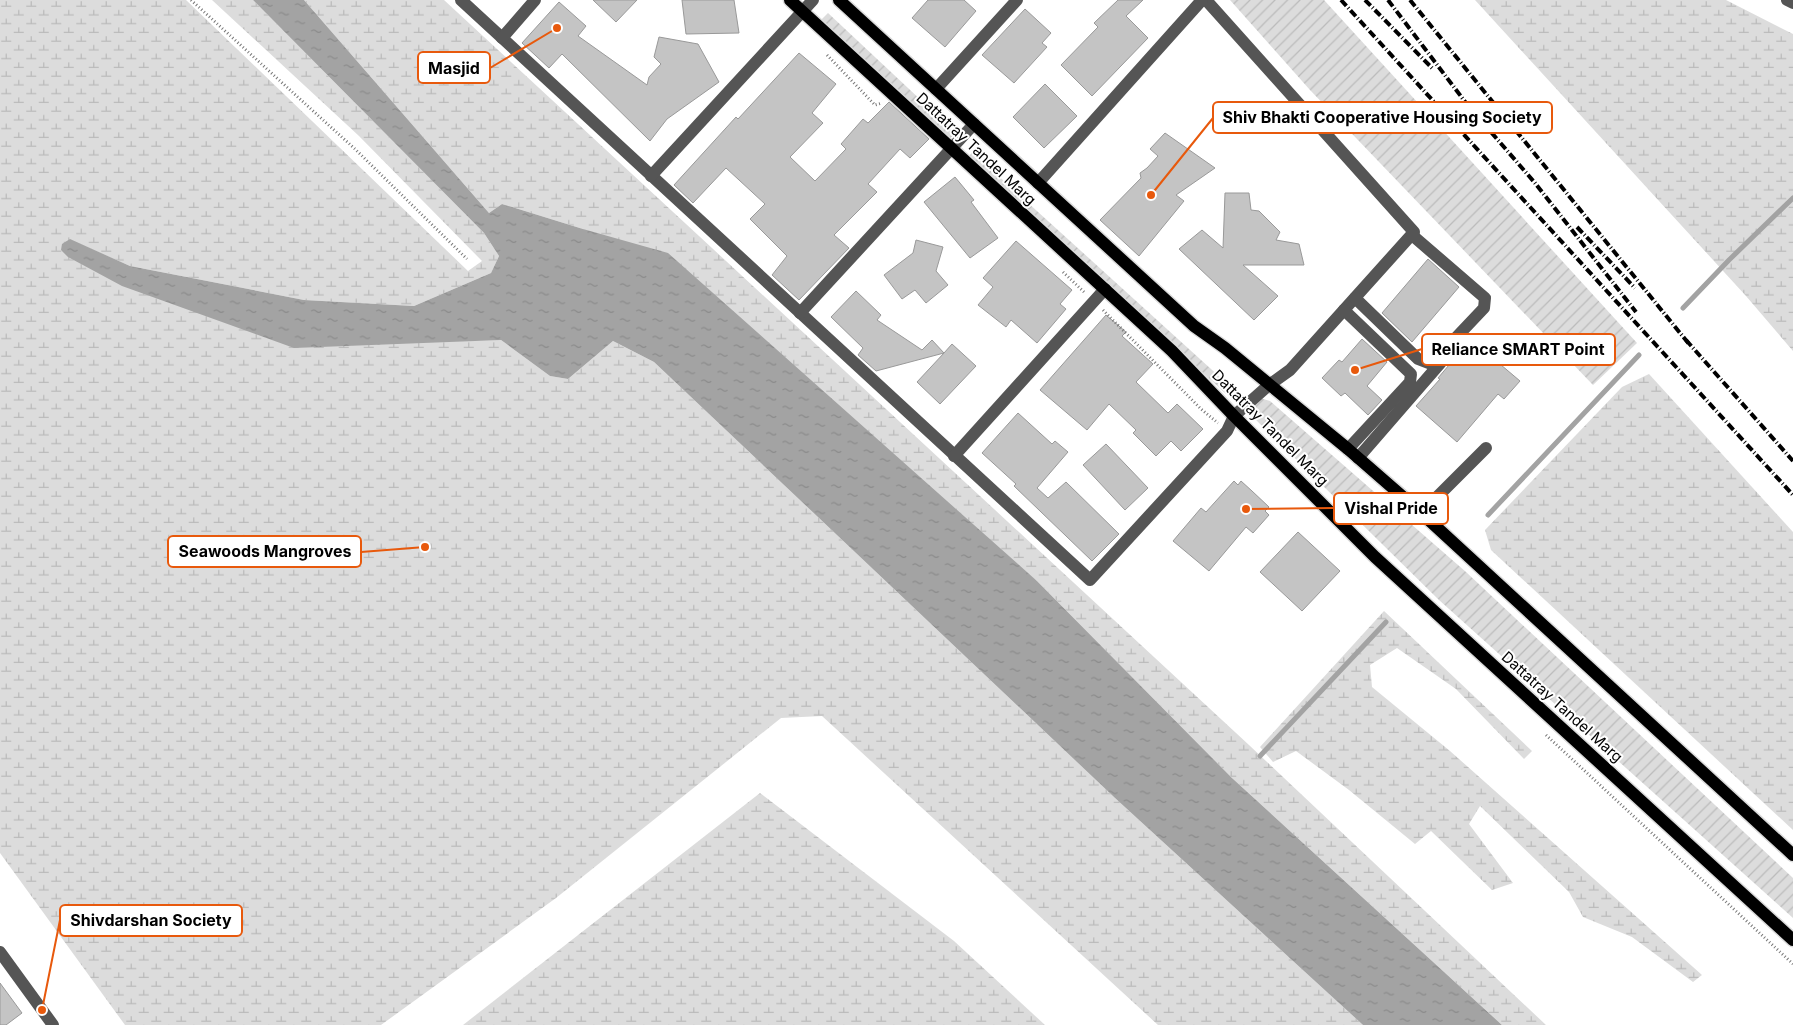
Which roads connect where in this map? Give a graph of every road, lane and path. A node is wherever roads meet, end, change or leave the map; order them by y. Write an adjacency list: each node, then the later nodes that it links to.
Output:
1 (191, 0): 20 (path)
2 (461, 0): 13 (street)
3 (535, 0): 13 (street)
4 (790, 0): 12 (main road, Dattatray Tandel Marg)
5 (813, 0): 12 (street)
6 (839, 0): 14 (main road, Dattatray Tandel Marg)
7 (1017, 0): 14 (street)
8 (1202, 0): 18 (street)
9 (1206, 0): 19 (street)
10 (1786, 0): 11 (street)
11 (1793, 3)
12 (802, 12): 16 (main road, Dattatray Tandel Marg); 17 (street)
13 (502, 38): 17 (street)
14 (936, 90): 15 (main road, Dattatray Tandel Marg)
15 (974, 124): 16 (street); 18 (main road, Dattatray Tandel Marg)
16 (952, 149): 21 (main road, Dattatray Tandel Marg); 24 (street)
17 (651, 176): 24 (street)
18 (1038, 182): 26 (main road, Dattatray Tandel Marg)
19 (1412, 235): 22 (street); 22 (street)
20 (467, 259)
21 (1105, 289): 27 (main road, Dattatray Tandel Marg); 30 (street)
22 (1354, 298): 23 (street)
23 (1344, 310): 26 (street); 29 (street)
24 (800, 313): 30 (street)
25 (1448, 354): 31 (street)
26 (1269, 386): 27 (street); 29 (main road, Dattatray Tandel Marg)
27 (1234, 416): 30 (street); 34 (main road, Dattatray Tandel Marg)
28 (1486, 448): 32 (street)
29 (1348, 449): 31 (main road, Dattatray Tandel Marg)
30 (954, 456)
31 (1358, 458): 32 (main road, Dattatray Tandel Marg)
32 (1421, 513): 33 (main road, Dattatray Tandel Marg)
33 (1793, 855)
34 (1793, 940)
35 (0, 952): 36 (street)
36 (53, 1025)

